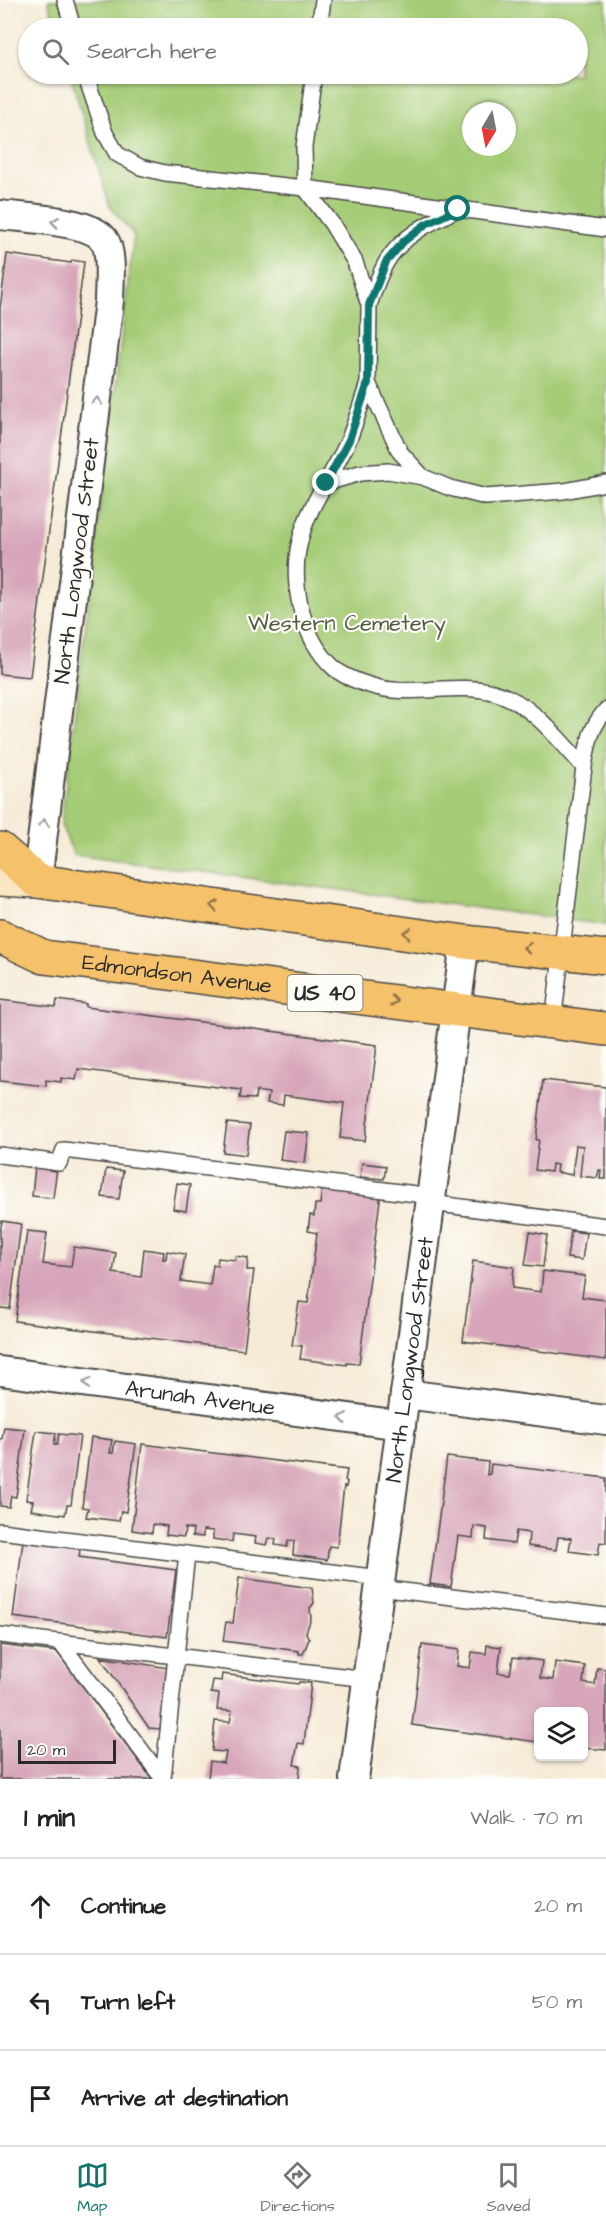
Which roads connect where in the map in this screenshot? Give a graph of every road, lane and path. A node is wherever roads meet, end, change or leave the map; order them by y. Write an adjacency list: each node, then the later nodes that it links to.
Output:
1 (65, 0): 3 (lane)
2 (323, 0): 4 (lane)
3 (70, 18)
4 (320, 18)
5 (88, 84): 7 (lane)
6 (313, 84): 7 (lane)
7 (305, 189): 8 (lane); 11 (lane)
8 (458, 209): 10 (lane); 11 (lane)
9 (0, 215): 20 (street, North Longwood Street, one-way to 9)
10 (606, 229)
11 (369, 305): 12 (lane)
12 (368, 383): 13 (lane); 14 (lane)
13 (423, 477): 14 (lane); 15 (lane)
14 (326, 483): 17 (lane)
15 (606, 483)
16 (606, 710): 17 (lane)
17 (584, 767): 24 (lane)
18 (0, 849): 20 (main road)
19 (0, 879): 20 (main road)
20 (37, 881): 22 (main road, one-way to 20)
21 (0, 936): 25 (main road, US 40)
22 (465, 942): 24 (main road, one-way to 22); 27 (street, North Longwood Street)
23 (0, 949): 25 (main road, Edmondson Avenue)
24 (562, 952): 26 (main road); 28 (lane)
25 (44, 957): 27 (main road, Edmondson Avenue / US 40, one-way to 27)
26 (606, 957)
27 (456, 1009): 28 (main road, Edmondson Avenue / US 40); 31 (street, North Longwood Street)
28 (553, 1022): 29 (main road, Edmondson Avenue / US 40)
29 (606, 1029)
30 (0, 1155): 31 (lane)
31 (431, 1199): 32 (lane); 34 (street, North Longwood Street)
32 (606, 1226)
33 (0, 1371): 36 (street, Arunah Avenue, one-way to 33)
34 (405, 1394): 35 (street); 36 (street, North Longwood Street)
35 (606, 1420)
36 (401, 1425): 39 (street, North Longwood Street)
37 (0, 1531): 38 (lane)
38 (187, 1554): 39 (lane); 43 (lane)
39 (380, 1583): 40 (lane); 44 (street, North Longwood Street)
40 (606, 1616)
41 (0, 1635): 42 (lane)
42 (60, 1642): 43 (lane); 45 (lane)
43 (176, 1656): 44 (lane); 45 (lane)
44 (367, 1679): 46 (street, North Longwood Street)
45 (163, 1779)
46 (356, 1779)

